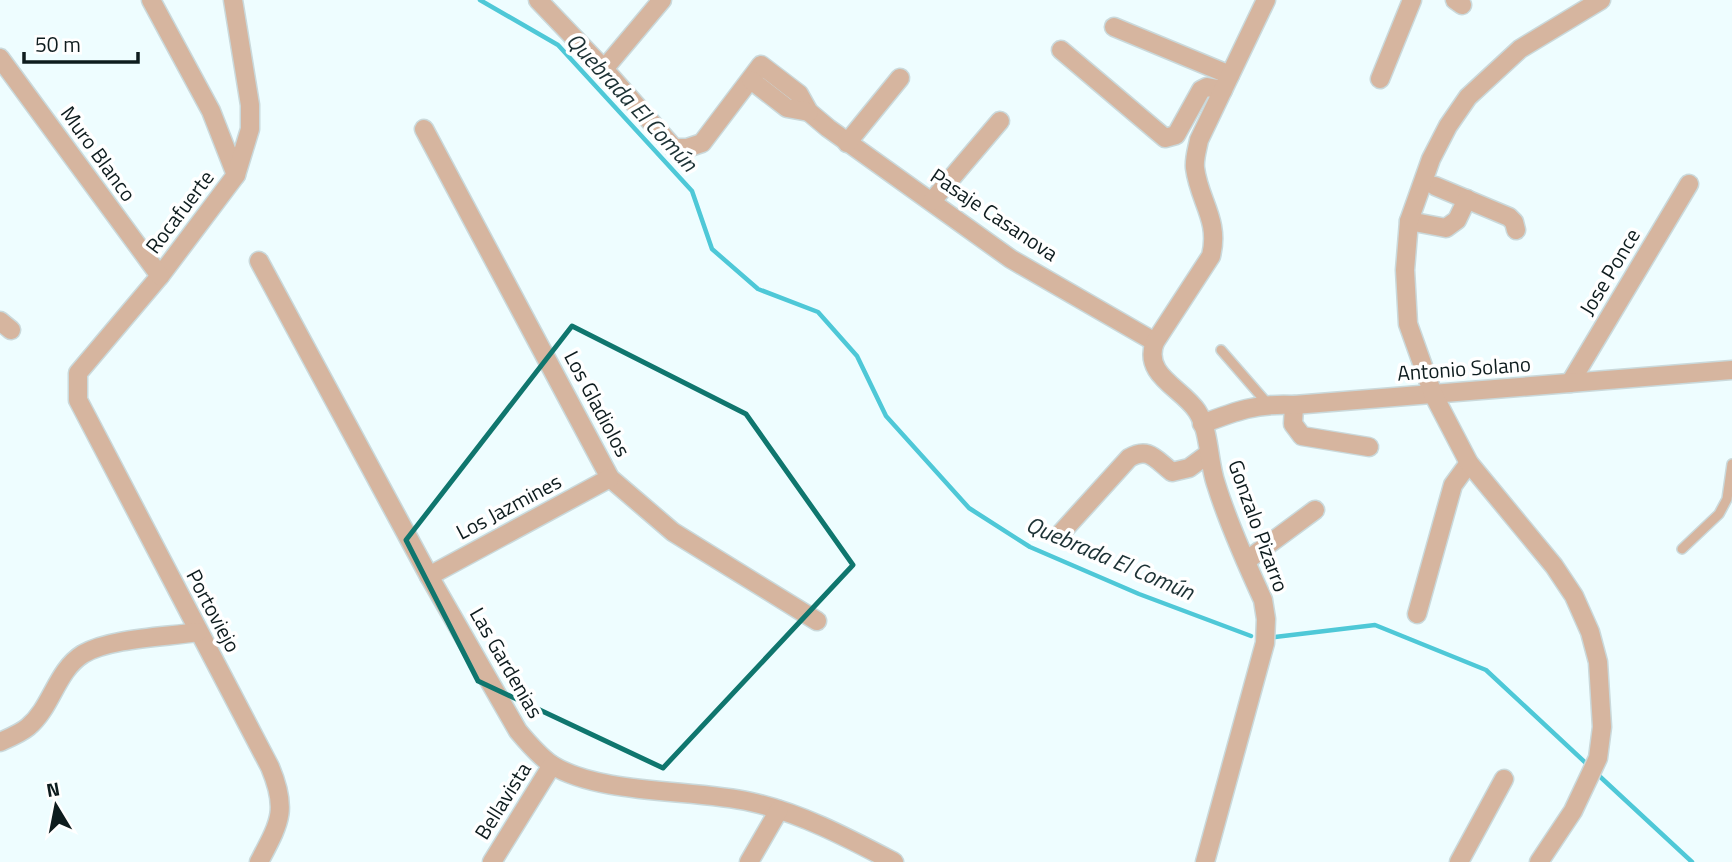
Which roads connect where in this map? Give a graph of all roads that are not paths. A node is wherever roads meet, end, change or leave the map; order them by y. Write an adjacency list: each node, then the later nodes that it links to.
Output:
1 (151, 0): 18 (street)
2 (233, 0): 18 (street, Rocafuerte)
3 (537, 0): 11 (street)
4 (663, 0): 11 (street)
5 (1266, 0): 14 (street)
6 (1412, 0): 13 (street)
7 (1601, 0): 23 (street)
8 (1114, 27): 14 (street)
9 (1061, 50): 14 (street)
10 (0, 58): 26 (street, Muro Blanco)
11 (604, 69): 17 (street, Pasaje Casanova)
12 (900, 78): 17 (street)
13 (1380, 79)
14 (1226, 82): 27 (street)
15 (1000, 121): 22 (street)
16 (424, 130): 40 (street, Los Gladiolos)
17 (848, 143): 22 (street, Pasaje Casanova)
18 (236, 175): 26 (street, Rocafuerte)
19 (1689, 184): 31 (street, Jose Ponce)
20 (1435, 186): 21 (street)
21 (1467, 200): 23 (street); 24 (street)
22 (932, 201): 27 (street, Pasaje Casanova)
23 (1409, 221): 32 (street)
24 (1516, 230)
25 (259, 261): 45 (street, Las Gardenias)
26 (160, 276): 30 (street, Rocafuerte)
27 (1156, 342): 35 (street, Gonzalo Pizarro)
28 (1221, 350): 33 (lane)
29 (1732, 370): 31 (street, Antonio Solano)
30 (76, 383): 48 (street, Portoviejo)
31 (1570, 383): 32 (street, Antonio Solano)
32 (1433, 394): 34 (street, Antonio Solano); 38 (street)
33 (1267, 403): 34 (street, Antonio Solano); 35 (street, Antonio Solano)
34 (1294, 405): 36 (street)
35 (1202, 424): 37 (street, Gonzalo Pizarro)
36 (1369, 447)
37 (1208, 454): 42 (street); 44 (street, Gonzalo Pizarro)
38 (1469, 463): 46 (street); 59 (street)
39 (1732, 464): 43 (lane)
40 (610, 478): 45 (street, Los Jazmines); 47 (street, Los Gladiolos)
41 (1315, 510): 44 (street)
42 (1061, 533)
43 (1682, 549)
44 (1246, 561): 57 (street, Gonzalo Pizarro)
45 (429, 576): 50 (street, Las Gardenias)
46 (1417, 614)
47 (817, 621)
48 (198, 632): 49 (street); 53 (street, Portoviejo)
49 (0, 742)
50 (552, 765): 52 (street, Las Gardenias); 54 (street, Bellavista)
51 (1503, 779): 58 (street)
52 (779, 810): 55 (street); 56 (street, Las Gardenias)
53 (259, 862)
54 (492, 862)
55 (749, 862)
56 (894, 862)
57 (1205, 862)
58 (1458, 862)
59 (1539, 862)

